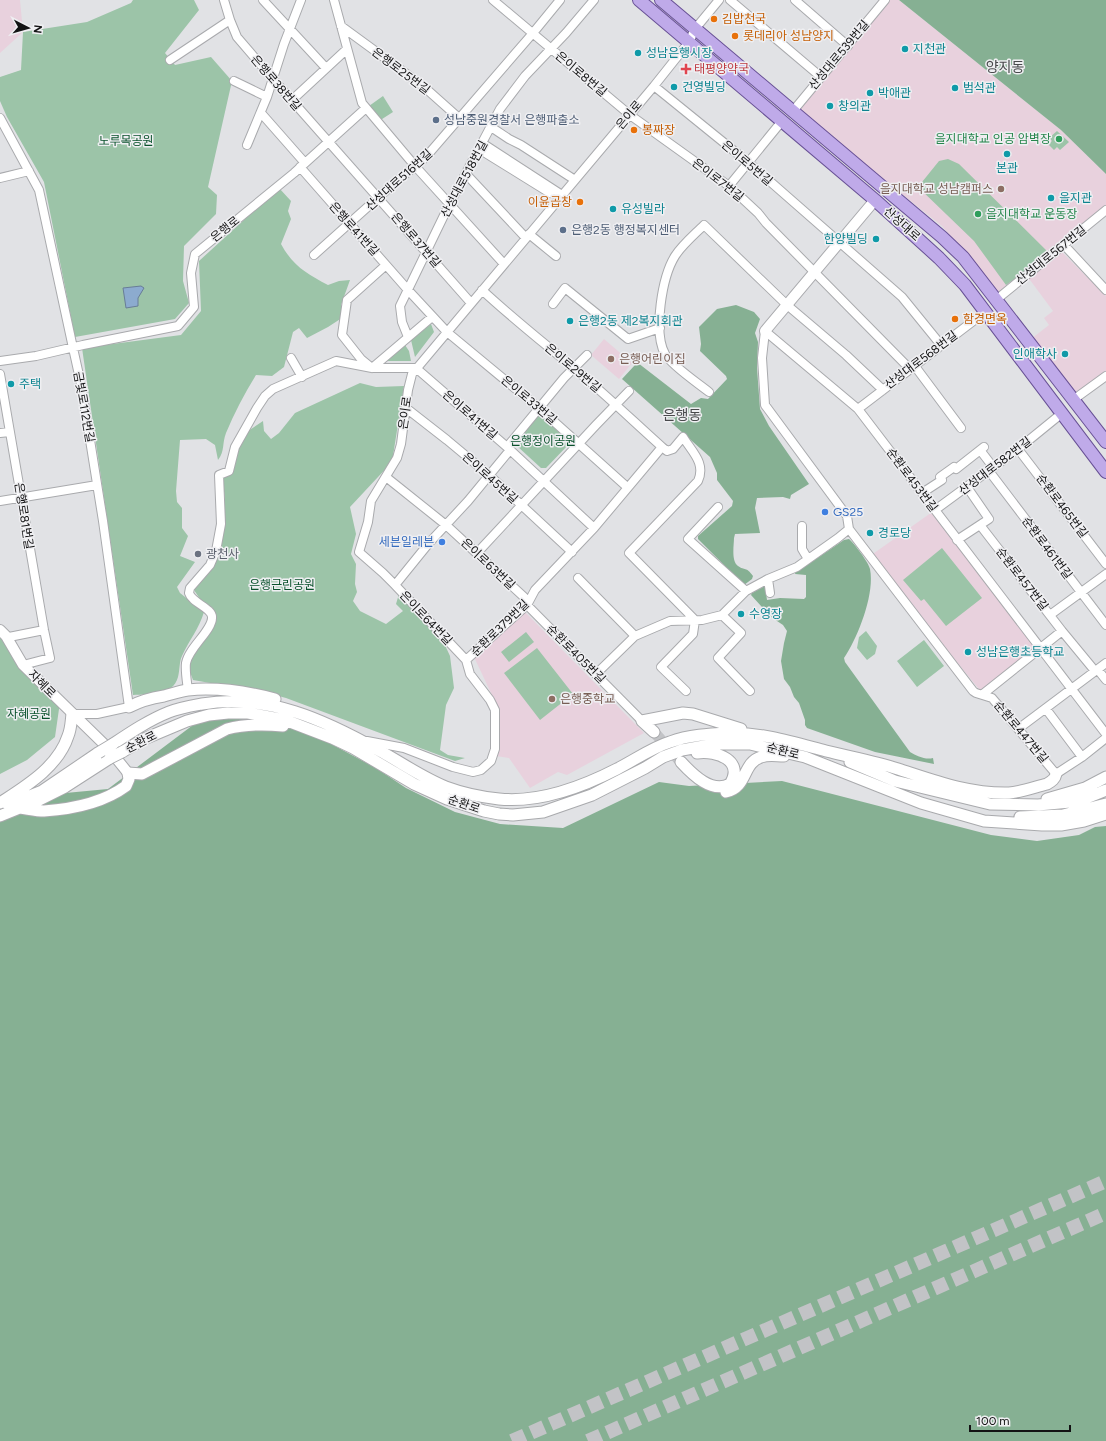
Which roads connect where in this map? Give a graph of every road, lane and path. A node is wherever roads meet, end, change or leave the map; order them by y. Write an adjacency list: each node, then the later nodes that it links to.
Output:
1 (224, 0): 14 (street, 은행로38번길)
2 (263, 0): 16 (street)
3 (301, 0): 16 (street)
4 (334, 0): 15 (street)
5 (493, 0): 18 (street, 은이로8번길)
6 (560, 0): 18 (street, 산성대로516번길)
7 (594, 0): 22 (street, 산성대로518번길)
8 (639, 0): 19 (main road, 산성대로)
9 (661, 0): 17 (main road, 산성대로)
10 (719, 0): 17 (street, 은이로)
11 (730, 0): 25 (street)
12 (795, 0): 20 (street)
13 (885, 0): 20 (street, 산성대로539번길)
14 (230, 20): 23 (street); 26 (street, 은행로38번길)
15 (341, 26): 21 (street); 36 (street, 은행로25번길)
16 (290, 29): 24 (street); 26 (street)
17 (695, 29): 19 (street, 은이로); 32 (main road, 산성대로)
18 (533, 34): 22 (street, 은이로8번길); 36 (street, 산성대로516번길)
19 (689, 42): 28 (street, 은이로); 37 (main road, 산성대로)
20 (848, 46): 25 (street, 산성대로539번길)
21 (348, 49): 24 (street); 31 (street)
22 (551, 50): 34 (street, 은이로8번길); 38 (street, 산성대로518번길)
23 (170, 60)
24 (326, 68): 30 (street)
25 (821, 77): 32 (street, 산성대로539번길)
26 (273, 79): 29 (street); 30 (street, 은행로38번길)
27 (234, 81): 29 (street)
28 (654, 86): 34 (street, 은이로); 42 (street, 은이로5번길)
29 (267, 97): 33 (street)
30 (292, 100): 39 (street, 은행로38번길)
31 (366, 108): 39 (street, 은행로); 44 (street)
32 (793, 111): 68 (main road, 산성대로)
33 (261, 113): 40 (street); 43 (street, 은행로41번길)
34 (630, 114): 48 (street, 은이로); 49 (street, 은이로7번길)
35 (0, 118): 45 (street, 금빛로112번길)
36 (460, 119): 44 (street, 산성대로516번길)
37 (782, 121): 42 (street); 52 (main road, 산성대로)
38 (490, 127): 41 (street, 산성대로518번길); 48 (street)
39 (328, 142): 43 (street, 은행로); 51 (street, 은행로37번길)
40 (247, 145)
41 (480, 146): 46 (street, 산성대로518번길); 50 (street)
42 (749, 163): 49 (street); 57 (street, 은이로5번길)
43 (302, 165): 55 (street, 은행로41번길); 79 (street, 은행로)
44 (415, 166): 51 (street, 산성대로516번길); 53 (street)
45 (29, 171): 47 (street); 79 (street, 금빛로112번길)
46 (466, 174): 53 (street, 산성대로518번길); 56 (street)
47 (0, 178)
48 (575, 180): 50 (street, 은이로)
49 (729, 186): 64 (street, 은이로7번길)
50 (560, 197): 56 (street, 은이로)
51 (379, 198): 55 (street, 산성대로516번길); 59 (street, 은행로37번길)
52 (875, 200): 57 (street); 72 (main road, 산성대로)
53 (449, 205): 59 (street, 산성대로518번길); 62 (street)
54 (1106, 210): 58 (street, 산성대로567번길)
55 (350, 224): 60 (street, 산성대로516번길); 63 (street, 은행로41번길)
56 (527, 236): 61 (street); 62 (street, 은이로)
57 (839, 242): 64 (street); 78 (street, 은이로5번길)
58 (1064, 245): 67 (street); 68 (street, 산성대로567번길)
59 (426, 253): 65 (street, 산성대로518번길); 69 (street, 은행로37번길)
60 (314, 255)
61 (556, 256)
62 (504, 264): 66 (street, 은이로)
63 (386, 265): 65 (street, 은행로41번길); 84 (street)
64 (815, 272): 71 (street); 83 (street, 은이로7번길)
65 (408, 290): 73 (street); 77 (street, 산성대로518번길)
66 (482, 290): 69 (street, 은이로); 86 (street, 은이로29번길)
67 (1106, 290)
68 (996, 300): 93 (main road, 산성대로)
69 (471, 303): 76 (street, 은이로)
70 (553, 304): 74 (street)
71 (787, 305): 74 (street); 75 (street); 90 (street)
72 (985, 312): 78 (street, 산성대로568번길); 98 (main road, 산성대로)
73 (432, 316): 76 (street); 77 (street)
74 (660, 328): 92 (street)
75 (766, 330): 97 (street, 순환로453번길); 125 (street, 순환로447번길)
76 (447, 332): 85 (street, 은이로); 96 (street, 은이로33번길)
77 (408, 337): 84 (street)
78 (941, 345): 83 (street, 산성대로568번길)
79 (73, 348): 82 (street, 은행로); 112 (street, 금빛로112번길)
80 (587, 355): 86 (street)
81 (291, 358): 89 (street)
82 (0, 361)
83 (912, 367): 90 (street, 산성대로568번길); 99 (street, 은이로7번길)
84 (372, 368): 85 (street); 89 (street)
85 (416, 368): 95 (street, 은이로); 105 (street, 은이로41번길)
86 (575, 369): 94 (street, 은이로29번길); 96 (street)
87 (0, 374): 100 (street, 은행로81번길)
88 (1106, 376): 93 (street)
89 (302, 377): 155 (street)
90 (883, 390): 97 (street, 산성대로568번길)
91 (629, 391): 94 (street)
92 (709, 392)
93 (1073, 400): 102 (main road, 산성대로)
94 (616, 405): 103 (street); 104 (street, 은이로29번길)
95 (406, 408): 109 (street, 은이로45번길); 110 (street, 은이로)
96 (540, 409): 103 (street, 은이로33번길); 105 (street)
97 (858, 409): 115 (street, 순환로453번길)
98 (1058, 417): 106 (street, 산성대로582번길); 108 (main road, 산성대로)
99 (961, 428)
100 (10, 432): 101 (street); 116 (street, 은행로81번길)
101 (0, 433)
102 (1106, 442)
103 (580, 444): 111 (street); 113 (street, 은이로33번길)
104 (662, 447): 113 (street, 순환로379번길); 141 (street)
105 (508, 449): 109 (street); 111 (street, 은이로41번길)
106 (1018, 449): 107 (street, 산성대로582번길); 130 (street, 순환로465번길)
107 (991, 469): 114 (street, 산성대로582번길); 115 (street, 순환로461번길); 137 (street, 순환로461번길)
108 (1106, 472)
109 (489, 475): 118 (street, 은이로45번길); 121 (street)
110 (386, 477): 121 (street, 은이로63번길); 134 (street, 은이로)
111 (544, 482): 118 (street); 124 (street, 은이로41번길)
112 (97, 485): 116 (street); 159 (street, 금빛로112번길)
113 (627, 487): 124 (street, 순환로379번길)
114 (967, 487): 120 (street, 산성대로582번길); 122 (street)
115 (922, 493): 120 (street, 순환로453번길)
116 (21, 498): 117 (street); 143 (street, 은행로81번길)
117 (0, 501)
118 (521, 506): 127 (street, 은이로45번길); 128 (street)
119 (718, 507): 135 (street)
120 (935, 510): 126 (street, 순환로453번길)
121 (446, 525): 128 (street, 은이로63번길); 134 (street, 은이로64번길)
122 (980, 525): 126 (street); 140 (street, 순환로457번길)
123 (802, 526): 129 (street)
124 (594, 528): 127 (street, 순환로379번길)
125 (849, 529): 129 (street); 158 (street, 순환로447번길)
126 (957, 540): 147 (street, 순환로453번길)
127 (572, 552): 138 (street, 순환로379번길)
128 (478, 553): 138 (street, 은이로63번길)
129 (808, 559): 133 (street)
130 (1106, 564)
131 (1106, 574): 137 (street)
132 (578, 578): 146 (street)
133 (768, 579): 135 (street); 136 (street)
134 (395, 585): 148 (street, 은이로64번길)
135 (746, 591): 139 (street)
136 (770, 593)
137 (1082, 593): 140 (street); 142 (street, 순환로461번길)
138 (527, 605): 148 (street, 순환로379번길); 152 (street, 순환로405번길)
139 (722, 615): 141 (street); 157 (street)
140 (1050, 616): 144 (street, 순환로457번길)
141 (695, 620): 146 (street); 156 (street)
142 (1106, 625)
143 (44, 630): 145 (street); 150 (street, 은행로81번길)
144 (1062, 631): 147 (street); 151 (street, 순환로457번길)
145 (3, 633): 150 (street, 자혜로)
146 (635, 636): 152 (street)
147 (1040, 648): 154 (street, 순환로453번길); 158 (street)
148 (466, 660): 170 (street, 순환로379번길)
149 (1106, 663): 151 (street)
150 (23, 665): 161 (street, 자혜로)
151 (1096, 670): 153 (street, 순환로457번길); 154 (street)
152 (596, 674): 163 (street, 순환로405번길)
153 (1106, 680)
154 (1072, 688): 160 (street); 167 (street, 순환로453번길)
155 (188, 690): 159 (main road); 162 (main road)
156 (686, 691)
157 (750, 691)
158 (983, 694): 164 (street, 순환로447번길)
159 (129, 707): 161 (street)
160 (1046, 708): 164 (street); 173 (street)
161 (72, 714): 175 (street, 자혜로); 179 (main road)
162 (312, 716): 170 (main road, 순환로); 179 (main road, 순환로, bridge)
163 (642, 721): 165 (main road); 166 (main road)
164 (1018, 729): 176 (street, 순환로447번길)
165 (653, 733)
166 (759, 734): 170 (main road, 순환로); 171 (main road, 순환로)
167 (1106, 734)
168 (332, 738): 174 (main road, 순환로); 175 (main road); 182 (main road, 순환로, bridge)
169 (1106, 738): 173 (street)
170 (360, 740)
171 (824, 750): 176 (main road); 181 (main road)
172 (805, 757): 174 (main road, 순환로); 174 (main road); 183 (main road, 순환로)
173 (1082, 757): 176 (street)
174 (645, 768)
175 (128, 773): 182 (main road)
176 (1056, 774)
177 (1106, 777): 181 (main road)
178 (1106, 790): 181 (main road)
179 (0, 804)
180 (1106, 804): 183 (main road)
181 (1023, 806)
182 (20, 808): 185 (main road, 순환로)
183 (944, 809): 184 (main road)
184 (1106, 814)
185 (0, 816)

